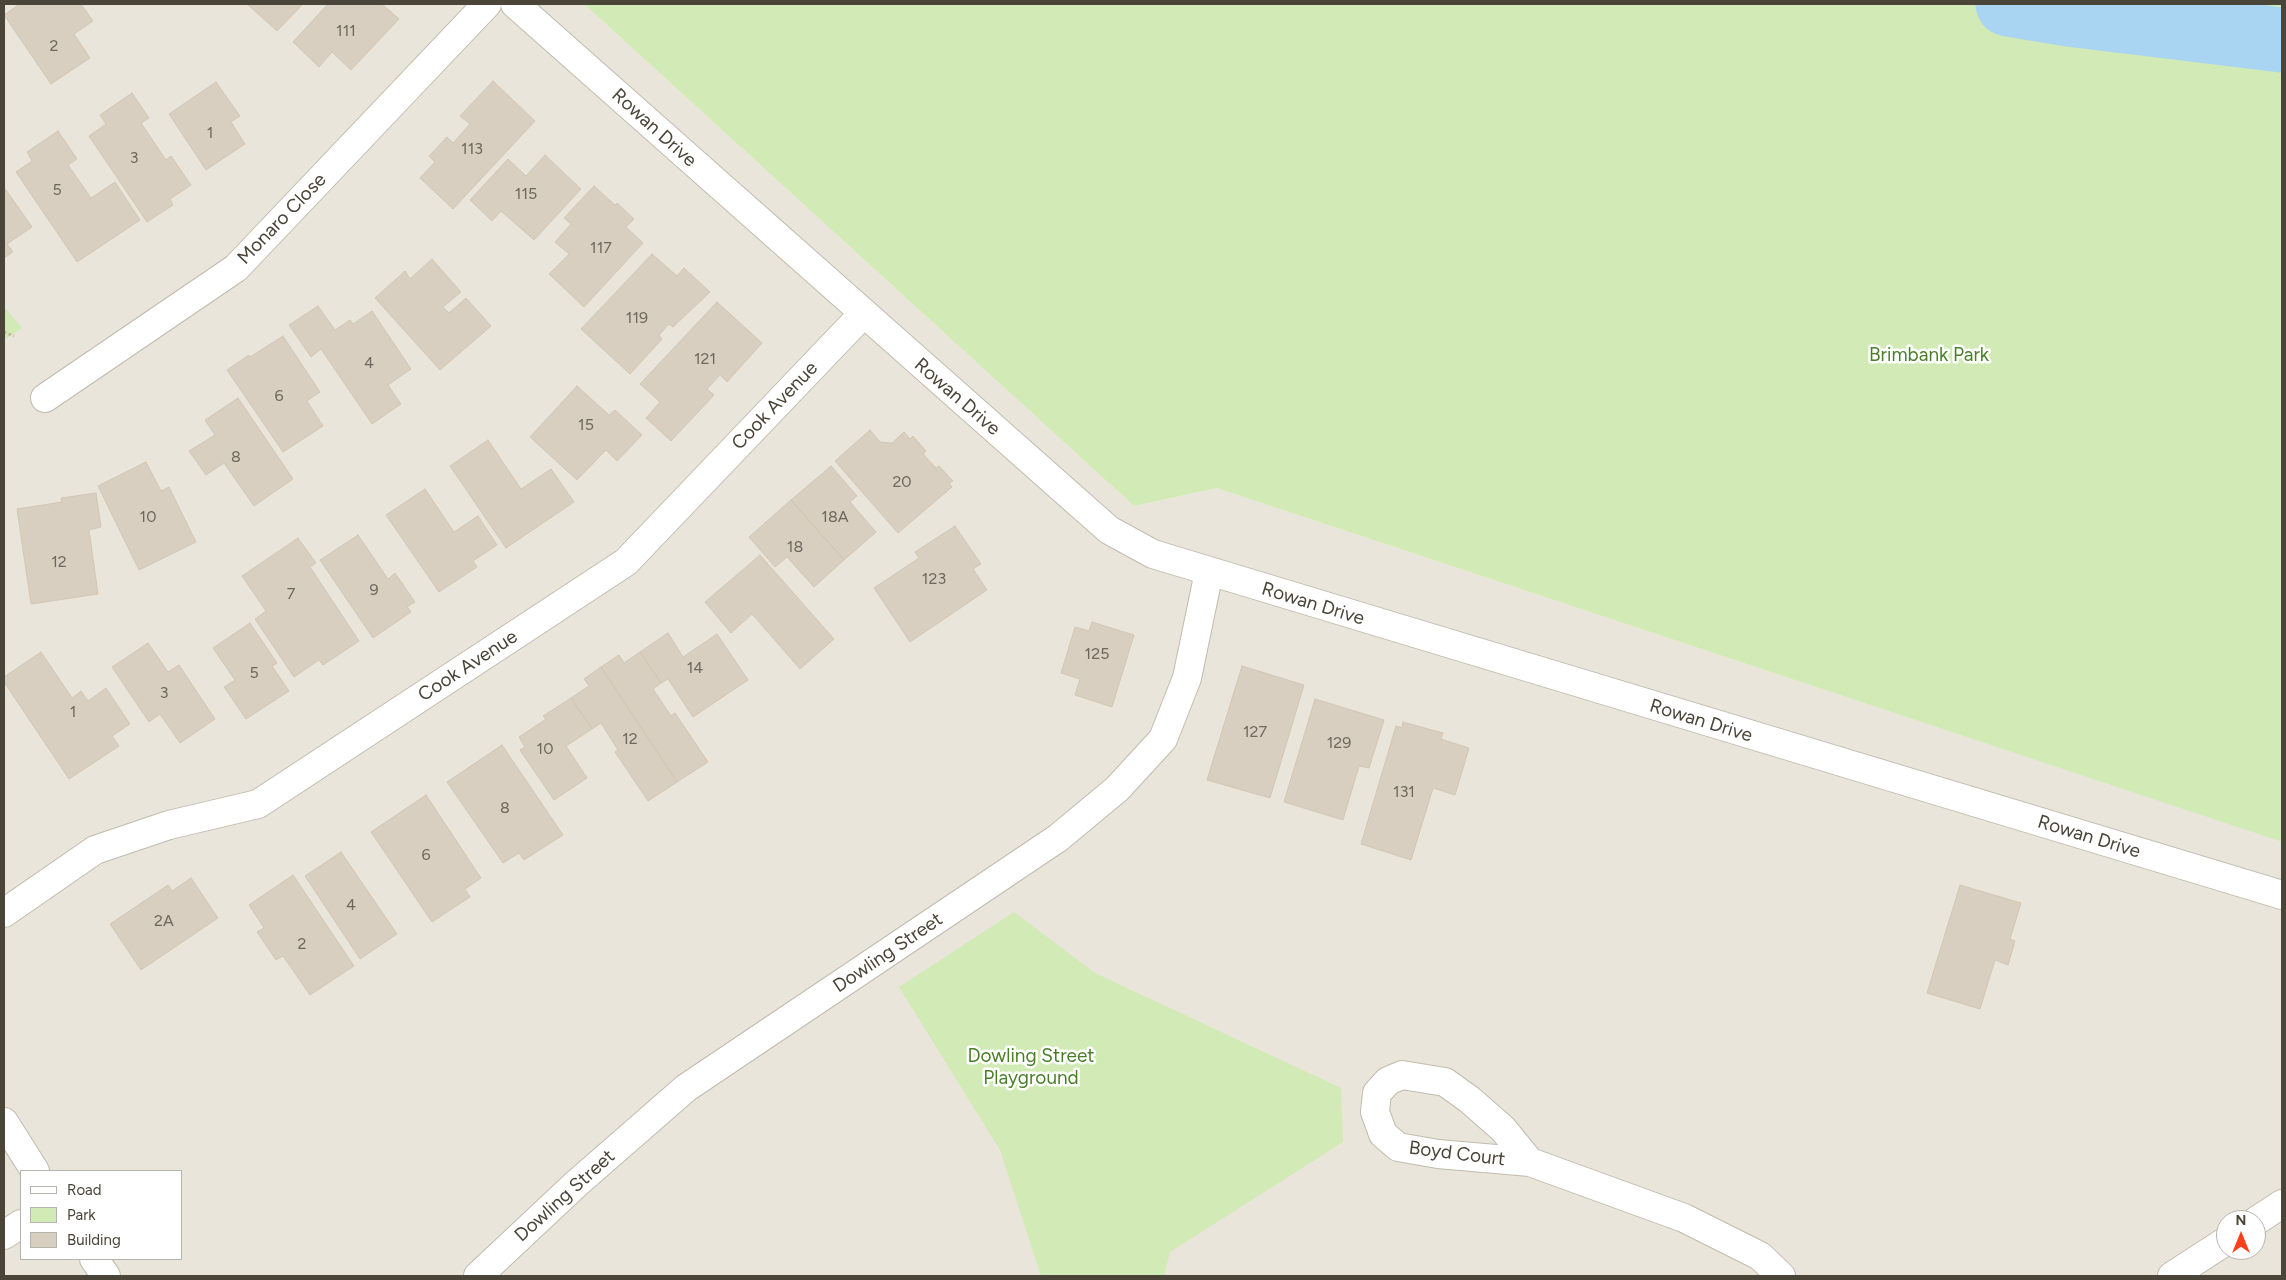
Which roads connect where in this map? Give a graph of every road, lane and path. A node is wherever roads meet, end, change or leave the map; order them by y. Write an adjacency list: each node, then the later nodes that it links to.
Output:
1 (487, 4): 6 (street, Monaro Close)
2 (515, 4): 3 (street, Rowan Drive)
3 (863, 314): 7 (street, Rowan Drive); 9 (street, Cook Avenue)
4 (4, 332): 5 (path)
5 (14, 336)
6 (45, 398)
7 (1209, 572): 8 (street, Rowan Drive); 20 (street, Dowling Street)
8 (2282, 895)
9 (4, 913)
10 (4, 1122): 12 (street)
11 (1530, 1162): 11 (street, Boyd Court); 21 (street, Boyd Court)
12 (35, 1170)
13 (2282, 1204): 14 (street)
14 (2266, 1214)
15 (20, 1225): 16 (street)
16 (4, 1235)
17 (2216, 1247): 22 (street)
18 (95, 1260): 19 (street)
19 (106, 1276)
20 (478, 1276)
21 (1781, 1276)
22 (2172, 1276)

